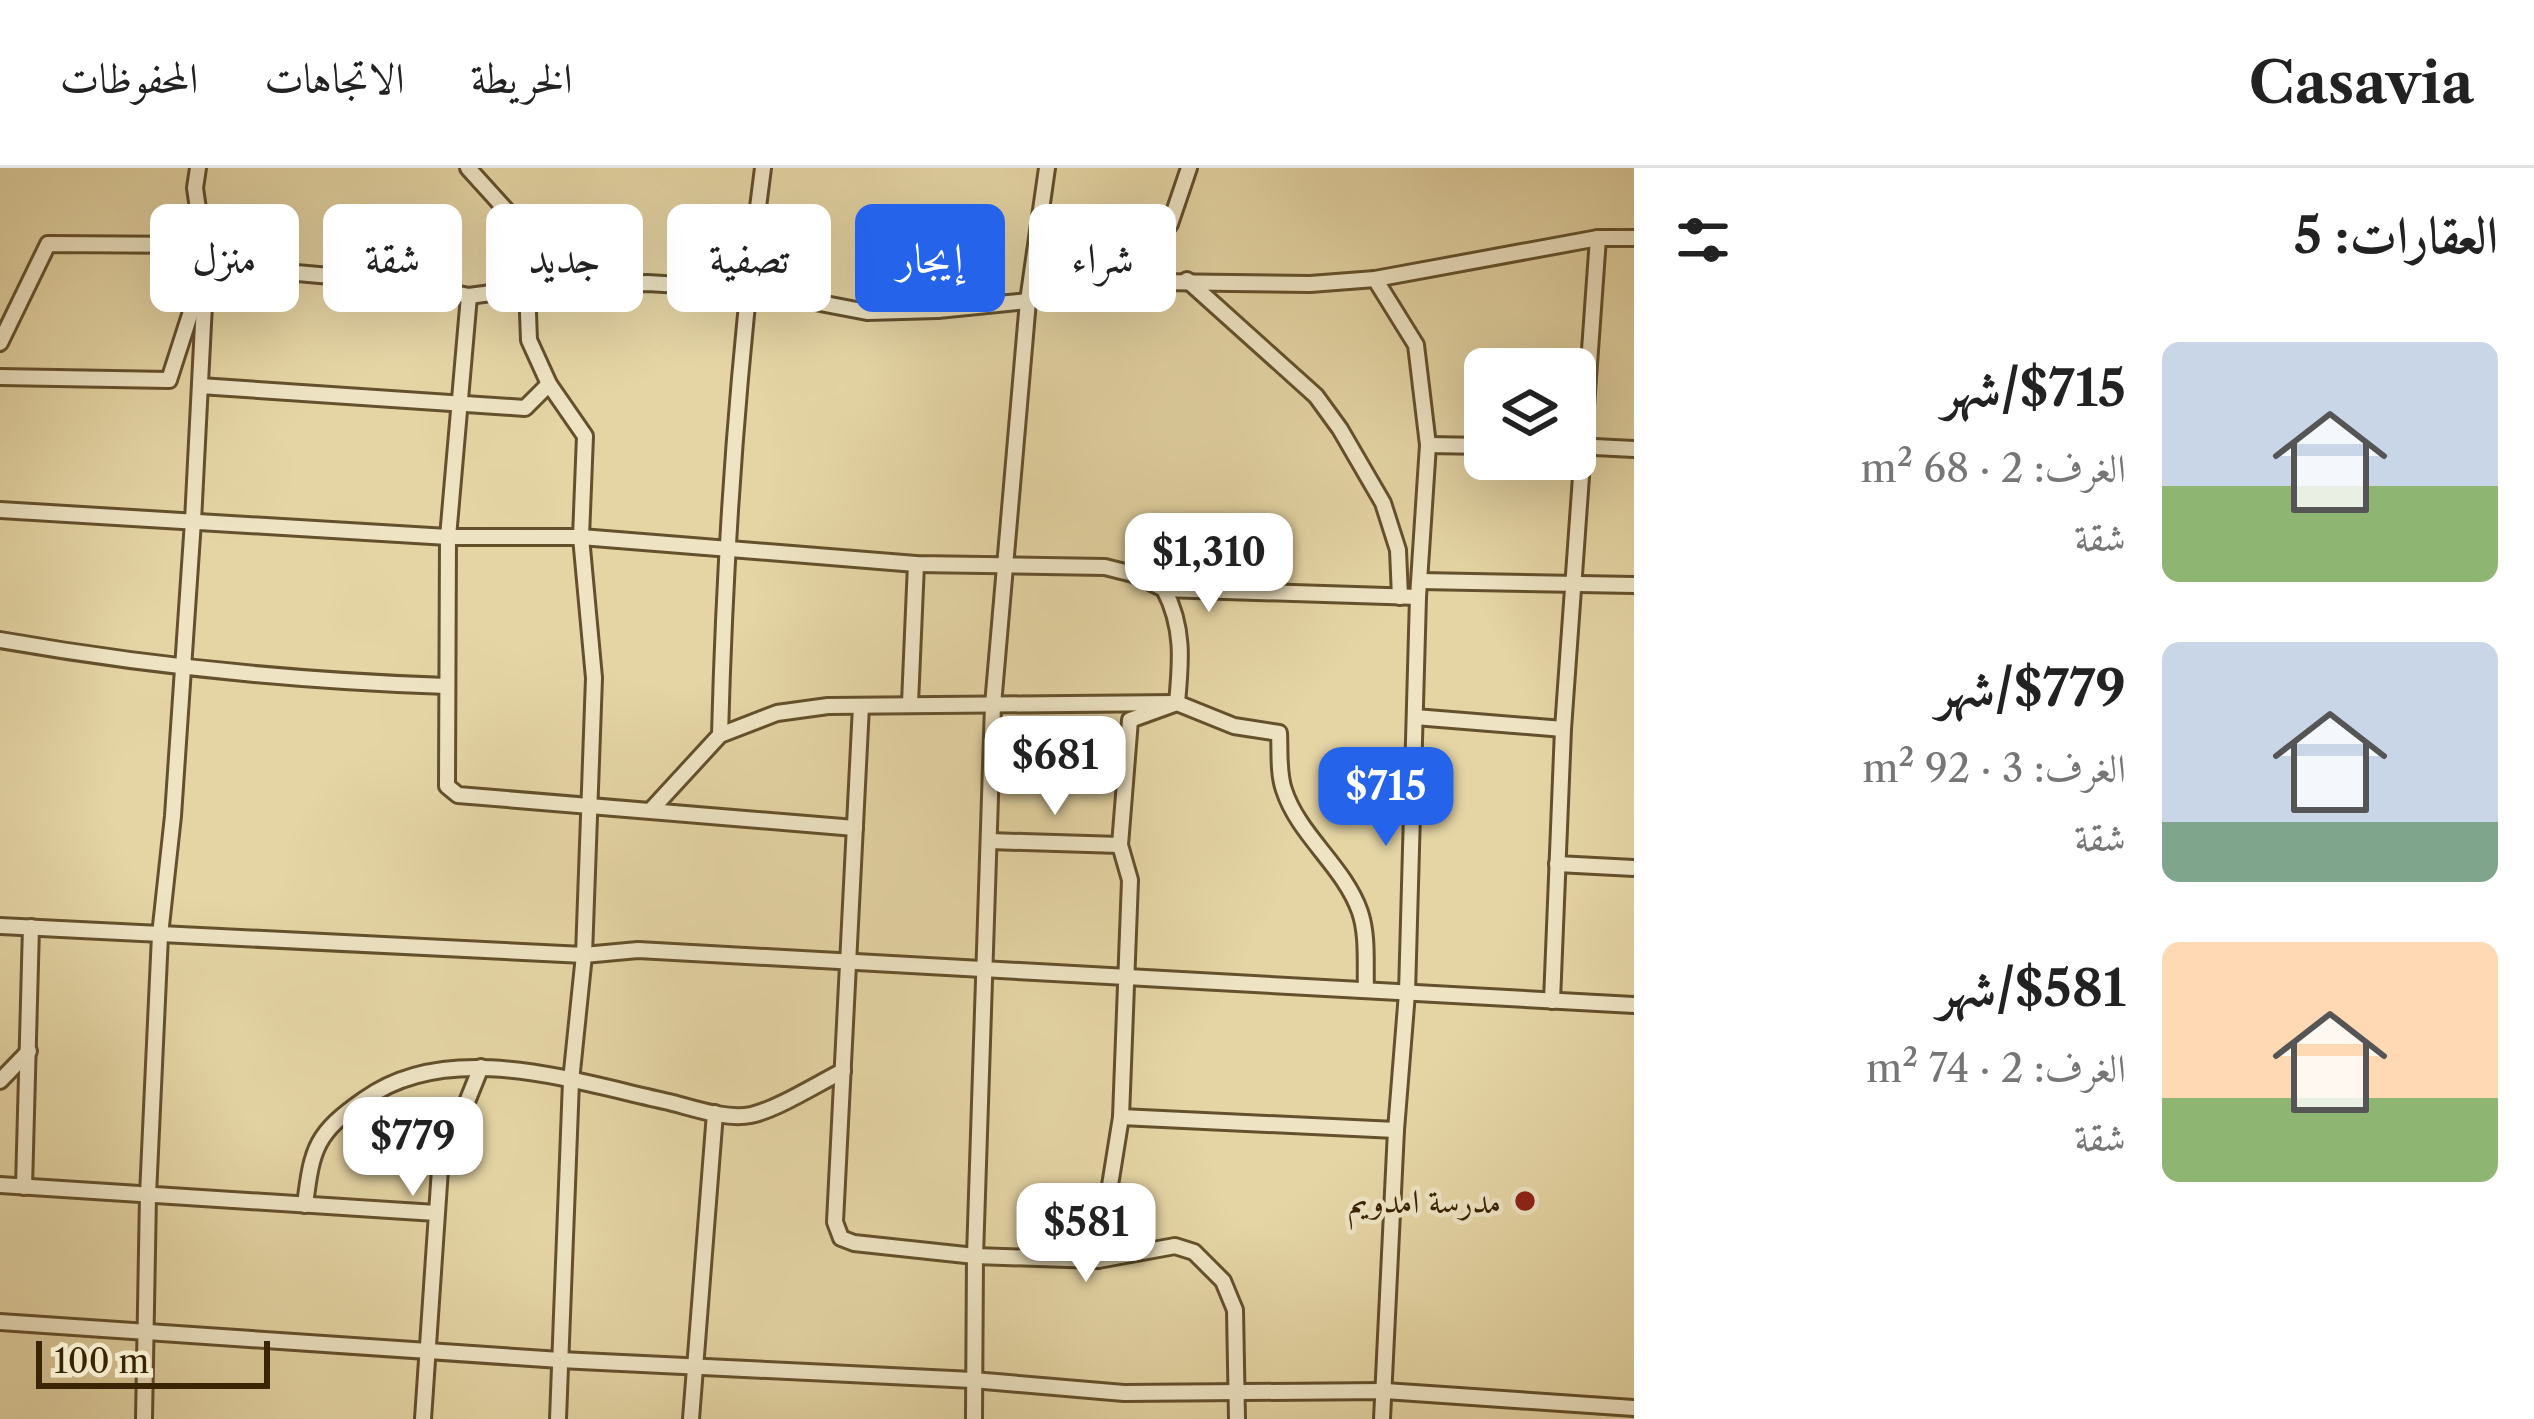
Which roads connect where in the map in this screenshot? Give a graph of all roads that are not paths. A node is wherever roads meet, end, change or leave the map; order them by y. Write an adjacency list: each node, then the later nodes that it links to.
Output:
1 (198, 168): 6 (street)
2 (468, 168): 7 (street)
3 (763, 168): 8 (street)
4 (1047, 168): 19 (street)
5 (1190, 168): 9 (street)
6 (197, 204)
7 (501, 204)
8 (758, 204)
9 (1176, 207)
10 (1598, 238): 11 (street); 14 (street); 26 (street)
11 (1634, 238)
12 (150, 245): 25 (street)
13 (299, 273): 18 (street)
14 (1375, 279): 16 (street); 31 (street)
15 (1176, 280): 16 (street)
16 (1186, 280): 47 (street)
17 (486, 294): 18 (street)
18 (469, 296): 30 (street)
19 (1028, 301): 20 (street); 41 (street)
20 (831, 305)
21 (191, 312): 27 (street)
22 (204, 312): 29 (street)
23 (529, 312): 28 (street)
24 (745, 312): 40 (street)
25 (0, 343)
26 (1588, 348)
27 (0, 376)
28 (549, 384): 30 (street); 38 (street)
29 (200, 386): 30 (street); 37 (street)
30 (460, 407): 39 (street)
31 (1428, 445): 32 (street); 46 (street)
32 (1464, 446)
33 (1596, 447): 34 (street)
34 (1634, 449)
35 (1578, 480): 43 (street)
36 (0, 510): 37 (street)
37 (193, 521): 39 (street); 49 (street)
38 (581, 537): 39 (street); 40 (street); 58 (street)
39 (448, 538): 50 (street)
40 (725, 546): 42 (street); 57 (street)
41 (1005, 563): 42 (street); 45 (street); 53 (street)
42 (916, 564): 51 (street)
43 (1574, 583): 44 (street); 46 (street); 56 (street)
44 (1634, 586)
45 (1164, 589): 47 (street); 52 (street)
46 (1419, 589): 47 (street); 55 (street)
47 (1400, 596)
48 (0, 640): 49 (street)
49 (181, 668): 50 (street); 67 (street)
50 (447, 686): 58 (street)
51 (910, 703): 53 (street); 54 (street)
52 (1178, 703): 53 (street); 62 (street); 72 (street)
53 (993, 705): 61 (street)
54 (861, 706): 57 (street); 60 (street)
55 (1415, 717): 56 (street); 73 (street)
56 (1562, 729): 63 (street)
57 (721, 735): 59 (street)
58 (589, 805): 59 (street); 68 (street)
59 (651, 810): 60 (street)
60 (855, 828): 69 (street)
61 (989, 841): 62 (street); 70 (street)
62 (1120, 845): 71 (street)
63 (1557, 864): 64 (street); 74 (street)
64 (1634, 868)
65 (0, 926): 66 (street)
66 (31, 927): 67 (street); 76 (street)
67 (160, 934): 68 (street); 86 (street)
68 (584, 955): 69 (street); 80 (street)
69 (850, 963): 70 (street); 78 (street)
70 (986, 971): 71 (street); 89 (street)
71 (1127, 976): 72 (street); 82 (street)
72 (1366, 988): 73 (street)
73 (1407, 993): 74 (street); 83 (street)
74 (1552, 1001): 75 (street)
75 (1634, 1005)
76 (29, 1051): 79 (street); 85 (street)
77 (482, 1067): 80 (street); 87 (street); 88 (street)
78 (843, 1072): 81 (street); 89 (street)
79 (0, 1081)
80 (571, 1081): 81 (street); 94 (street)
81 (715, 1113): 95 (street)
82 (1121, 1117): 83 (street); 90 (street)
83 (1396, 1130): 97 (street)
84 (0, 1185): 85 (street)
85 (24, 1187): 86 (street)
86 (148, 1195): 87 (street); 92 (street)
87 (305, 1205): 88 (street)
88 (436, 1213): 93 (street)
89 (975, 1256): 90 (street); 96 (street)
90 (1098, 1261): 98 (street)
91 (0, 1322): 92 (street)
92 (145, 1329): 93 (street); 100 (street)
93 (428, 1350): 94 (street); 101 (street)
94 (560, 1360): 95 (street); 102 (street)
95 (694, 1367): 96 (street); 103 (street)
96 (973, 1380): 98 (street); 104 (street)
97 (1384, 1391): 98 (street); 99 (street); 106 (street)
98 (1239, 1394): 105 (street)
99 (1634, 1408)
100 (144, 1419)
101 (423, 1419)
102 (558, 1419)
103 (691, 1419)
104 (974, 1419)
105 (1238, 1419)
106 (1382, 1419)

